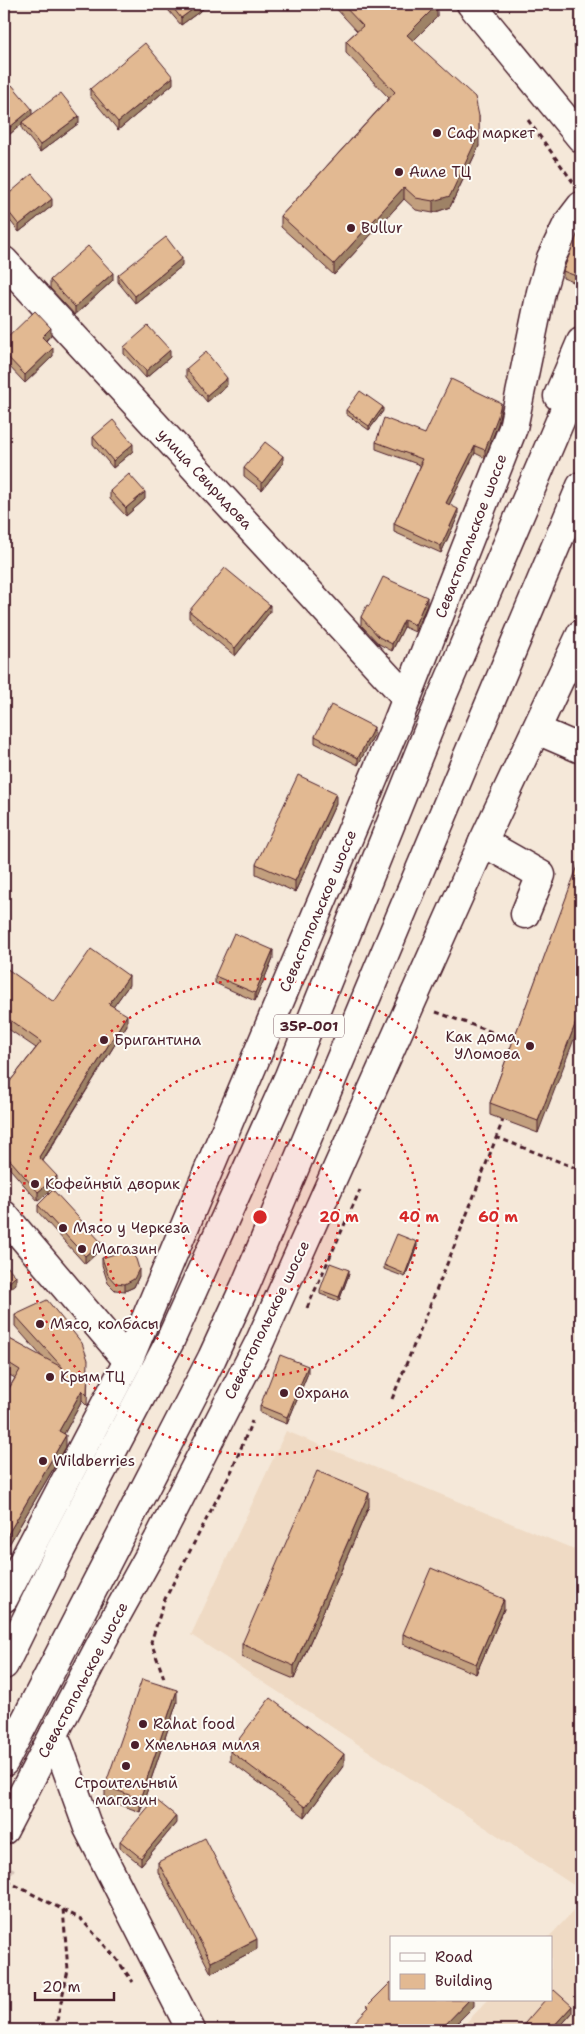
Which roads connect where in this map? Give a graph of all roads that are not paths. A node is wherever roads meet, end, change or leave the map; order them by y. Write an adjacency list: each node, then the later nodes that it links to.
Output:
1 (471, 4): 2 (main road)
2 (581, 138)
3 (581, 206): 12 (main road, Севастопольское шоссе)
4 (4, 261): 12 (main road, улица Свиридова)
5 (581, 342): 9 (main road)
6 (581, 372): 9 (main road, 35Р-001)
7 (581, 486): 10 (main road, 35Р-001)
8 (581, 505): 10 (main road)
9 (517, 525): 23 (main road, 35Р-001)
10 (560, 536): 25 (main road, 35Р-001)
11 (581, 634): 13 (main road, Севастопольское шоссе)
12 (407, 698): 19 (main road, Севастопольское шоссе)
13 (537, 730): 14 (main road); 15 (main road, Севастопольское шоссе)
14 (581, 749)
15 (483, 842): 16 (main road); 24 (main road, Севастопольское шоссе)
16 (524, 914)
17 (4, 1215): 18 (main road)
18 (102, 1327): 19 (main road); 20 (main road); 21 (main road)
19 (142, 1332): 20 (main road, Севастопольское шоссе)
20 (128, 1361): 21 (main road, Севастопольское шоссе)
21 (112, 1394): 22 (main road, Севастопольское шоссе)
22 (4, 1598)
23 (4, 1665)
24 (54, 1734): 26 (main road, Севастопольское шоссе); 27 (main road)
25 (4, 1762)
26 (35, 1770): 27 (main road); 28 (main road, Севастопольское шоссе)
27 (69, 1775): 29 (main road)
28 (4, 1830)
29 (191, 2030)

